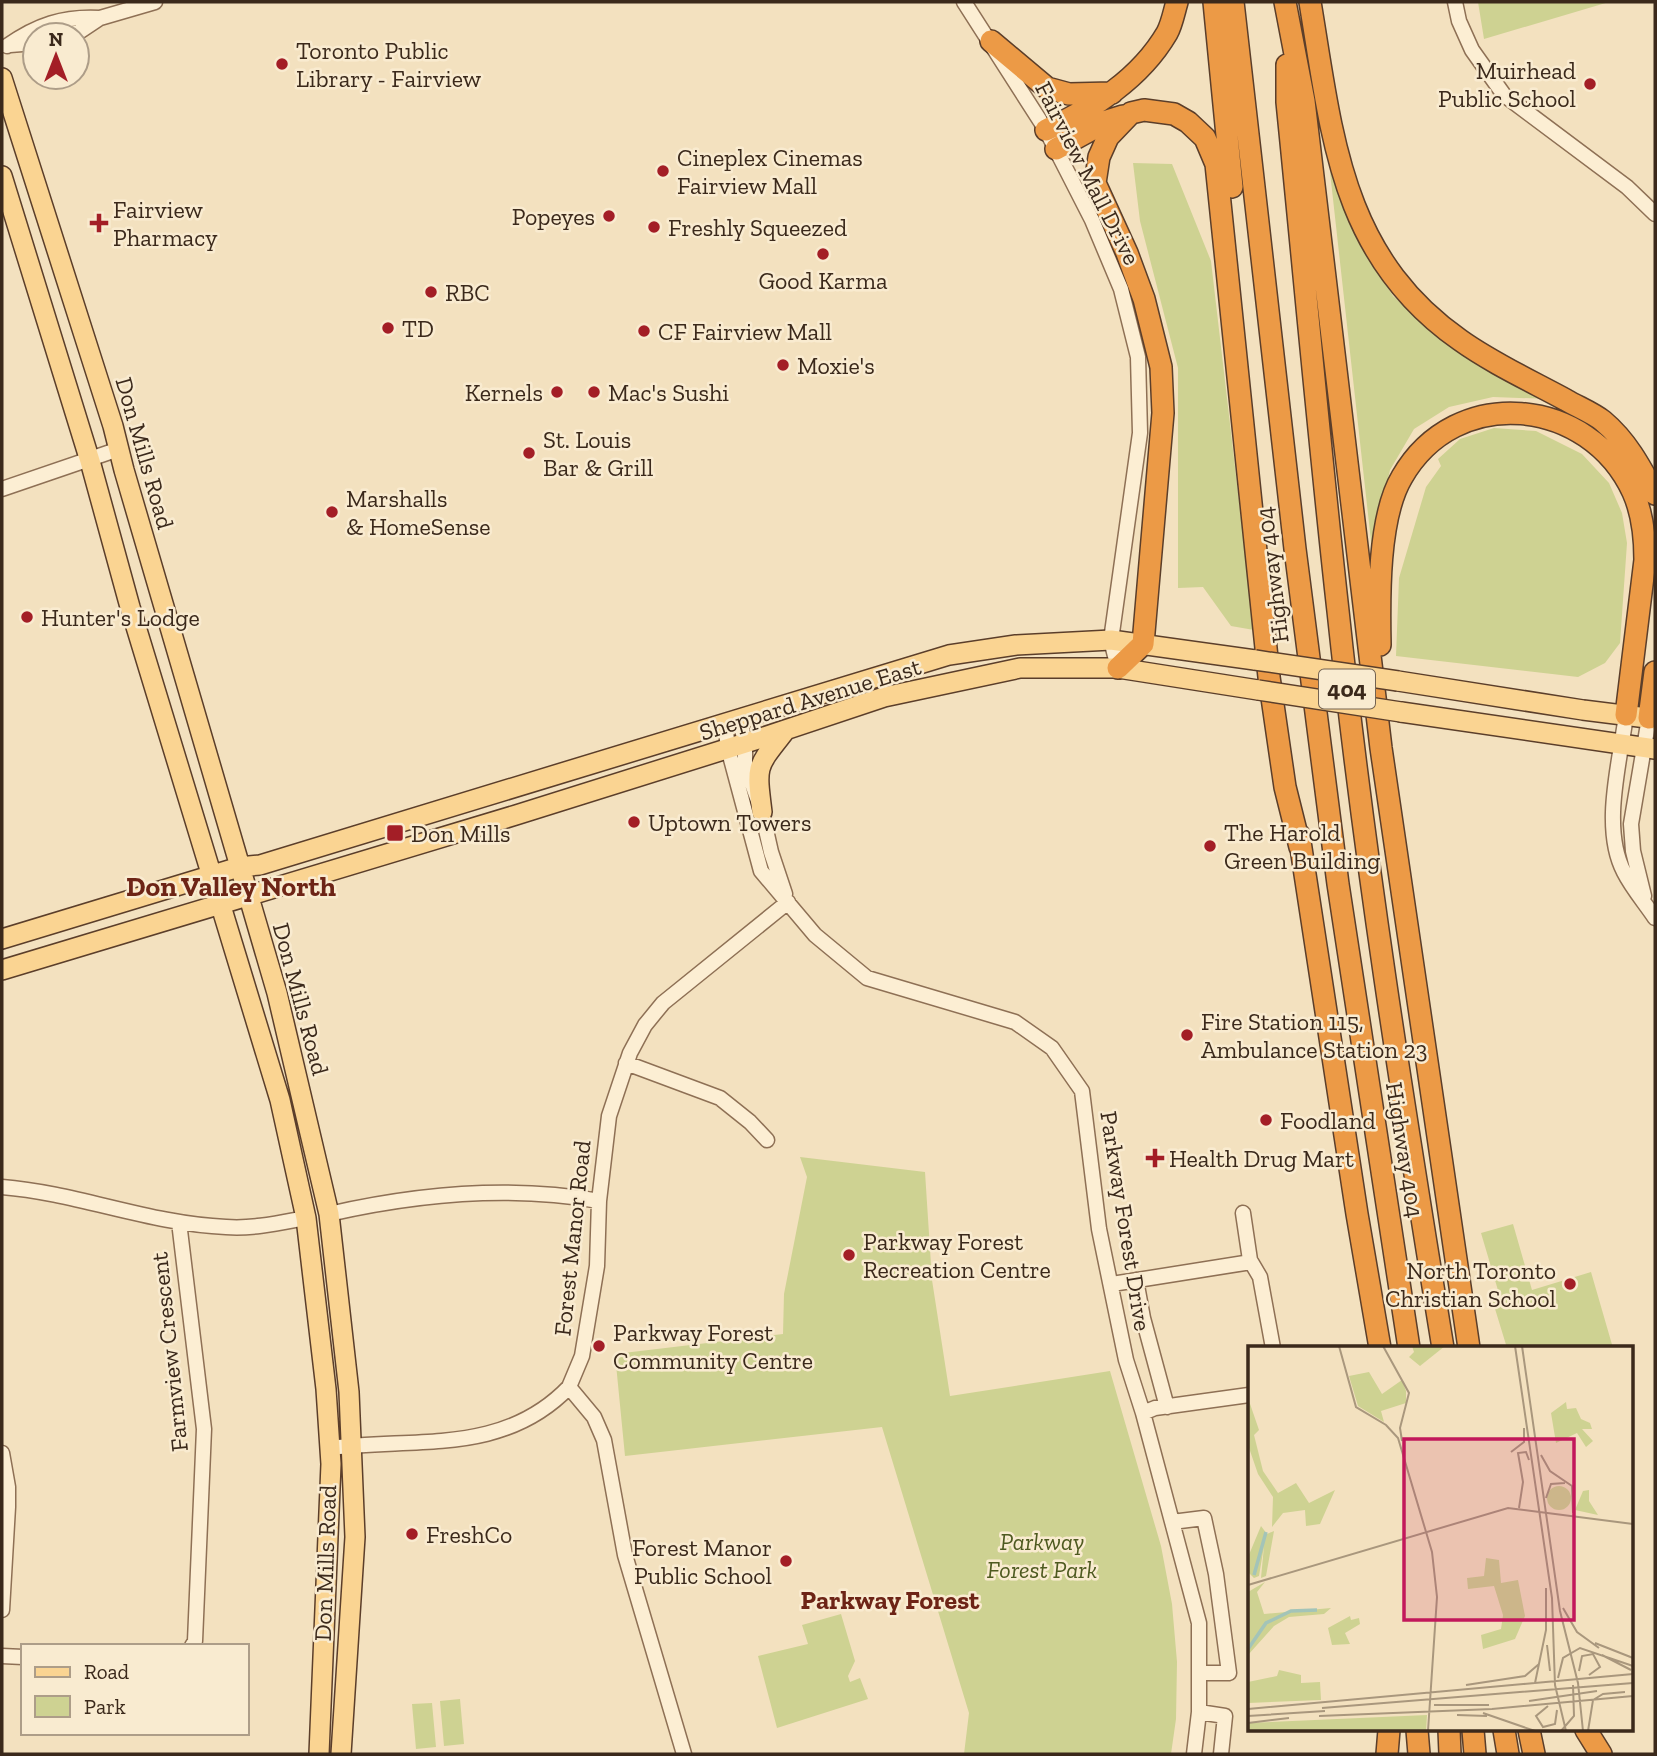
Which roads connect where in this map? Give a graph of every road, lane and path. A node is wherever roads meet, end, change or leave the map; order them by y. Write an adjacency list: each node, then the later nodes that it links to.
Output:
1 (155, 2): 9 (street)
2 (964, 2): 12 (street, Fairview Mall Drive)
3 (1177, 2): 15 (highway)
4 (1214, 2): 36 (highway)
5 (1233, 2): 62 (highway, Highway 404 / 404)
6 (1285, 2): 11 (highway, Highway 404 / 404)
7 (1310, 2): 23 (highway)
8 (1455, 2): 19 (street)
9 (100, 18): 10 (street); 13 (street)
10 (91, 24)
11 (1288, 27): 34 (highway, Highway 404 / 404); 63 (highway, Highway 404 / 404)
12 (991, 41): 15 (highway); 17 (street, Fairview Mall Drive)
13 (4, 46)
14 (2, 78): 20 (main road, Don Mills Road)
15 (1112, 93): 17 (highway)
16 (1131, 113): 17 (highway); 25 (highway); 36 (highway)
17 (1051, 140): 24 (street, Fairview Mall Drive)
18 (2, 176): 21 (main road, Don Mills Road)
19 (1655, 214)
20 (118, 449): 21 (street); 37 (main road, Don Mills Road)
21 (90, 460): 22 (street); 38 (main road, Don Mills Road)
22 (2, 489)
23 (1655, 494)
24 (1111, 640): 25 (main road, Sheppard Avenue East); 26 (street, Fairview Mall Drive); 30 (main road, Sheppard Avenue East)
25 (1143, 644): 26 (highway); 28 (main road, Sheppard Avenue East, bridge)
26 (1118, 668): 31 (main road, Sheppard Avenue East); 33 (main road, Sheppard Avenue East, bridge)
27 (1655, 672): 29 (highway)
28 (1626, 715): 29 (main road, Sheppard Avenue East); 33 (street); 34 (highway)
29 (1652, 718): 33 (street)
30 (732, 721): 32 (street, Parkway Forest Drive); 37 (main road, Sheppard Avenue East)
31 (786, 730): 32 (main road, Sheppard Avenue East); 35 (main road)
32 (737, 746): 35 (street, Parkway Forest Drive); 39 (main road, Sheppard Avenue East); 40 (street, Parkway Forest Drive)
33 (1640, 746): 42 (street); 42 (street)
34 (1381, 748): 58 (highway, Highway 404 / 404)
35 (762, 812): 40 (street, Parkway Forest Drive)
36 (1300, 847): 52 (highway)
37 (239, 867): 38 (main road, Sheppard Avenue East); 39 (main road, Don Mills Road)
38 (213, 874): 41 (main road, Don Mills Road); 44 (main road, Sheppard Avenue East)
39 (248, 896): 41 (main road, Sheppard Avenue East); 51 (main road, Don Mills Road)
40 (788, 902): 46 (street, Forest Manor Road); 57 (street, Parkway Forest Drive)
41 (222, 904): 45 (main road, Sheppard Avenue East); 53 (main road, Don Mills Road)
42 (1646, 904): 43 (street)
43 (1655, 918)
44 (2, 939)
45 (2, 970)
46 (626, 1063): 47 (street); 49 (street, Forest Manor Road)
47 (767, 1140)
48 (2, 1187): 54 (street)
49 (599, 1201): 51 (street); 64 (street, Forest Manor Road)
50 (1243, 1213): 55 (street)
51 (329, 1214): 68 (main road, Don Mills Road)
52 (1357, 1214): 60 (highway); 61 (highway)
53 (306, 1218): 54 (street); 69 (main road, Don Mills Road)
54 (179, 1222): 74 (street, Farmview Crescent)
55 (1251, 1262): 56 (street); 59 (street)
56 (1136, 1280): 57 (street); 66 (street)
57 (1112, 1284): 67 (street, Parkway Forest Drive)
58 (1468, 1342)
59 (1273, 1346)
60 (1371, 1346)
61 (1380, 1346)
62 (1409, 1346)
63 (1443, 1346)
64 (569, 1387): 68 (street); 89 (street)
65 (1248, 1395): 66 (street)
66 (1167, 1408): 67 (street)
67 (1143, 1413): 71 (street, Parkway Forest Drive)
68 (352, 1445): 69 (street); 88 (main road, Don Mills Road)
69 (330, 1448): 87 (main road, Don Mills Road)
70 (2, 1453): 72 (street)
71 (1172, 1522): 77 (street, Parkway Forest Drive); 77 (street)
72 (3, 1555): 73 (street)
73 (2, 1610)
74 (193, 1644)
75 (2, 1656): 76 (street)
76 (21, 1657)
77 (1199, 1673): 78 (street, Parkway Forest Drive)
78 (1199, 1712): 90 (street, Parkway Forest Drive); 91 (street)
79 (1388, 1732): 92 (highway)
80 (1409, 1732): 93 (highway)
81 (1417, 1732): 94 (highway)
82 (1450, 1732): 95 (highway)
83 (1473, 1732): 96 (highway)
84 (1504, 1732): 97 (highway)
85 (1529, 1732): 98 (highway)
86 (1587, 1732): 99 (highway)
87 (320, 1754)
88 (341, 1754)
89 (684, 1754)
90 (1195, 1754)
91 (1221, 1754)
92 (1387, 1754)
93 (1407, 1754)
94 (1419, 1754)
95 (1450, 1754)
96 (1475, 1754)
97 (1508, 1754)
98 (1534, 1754)
99 (1601, 1754)

